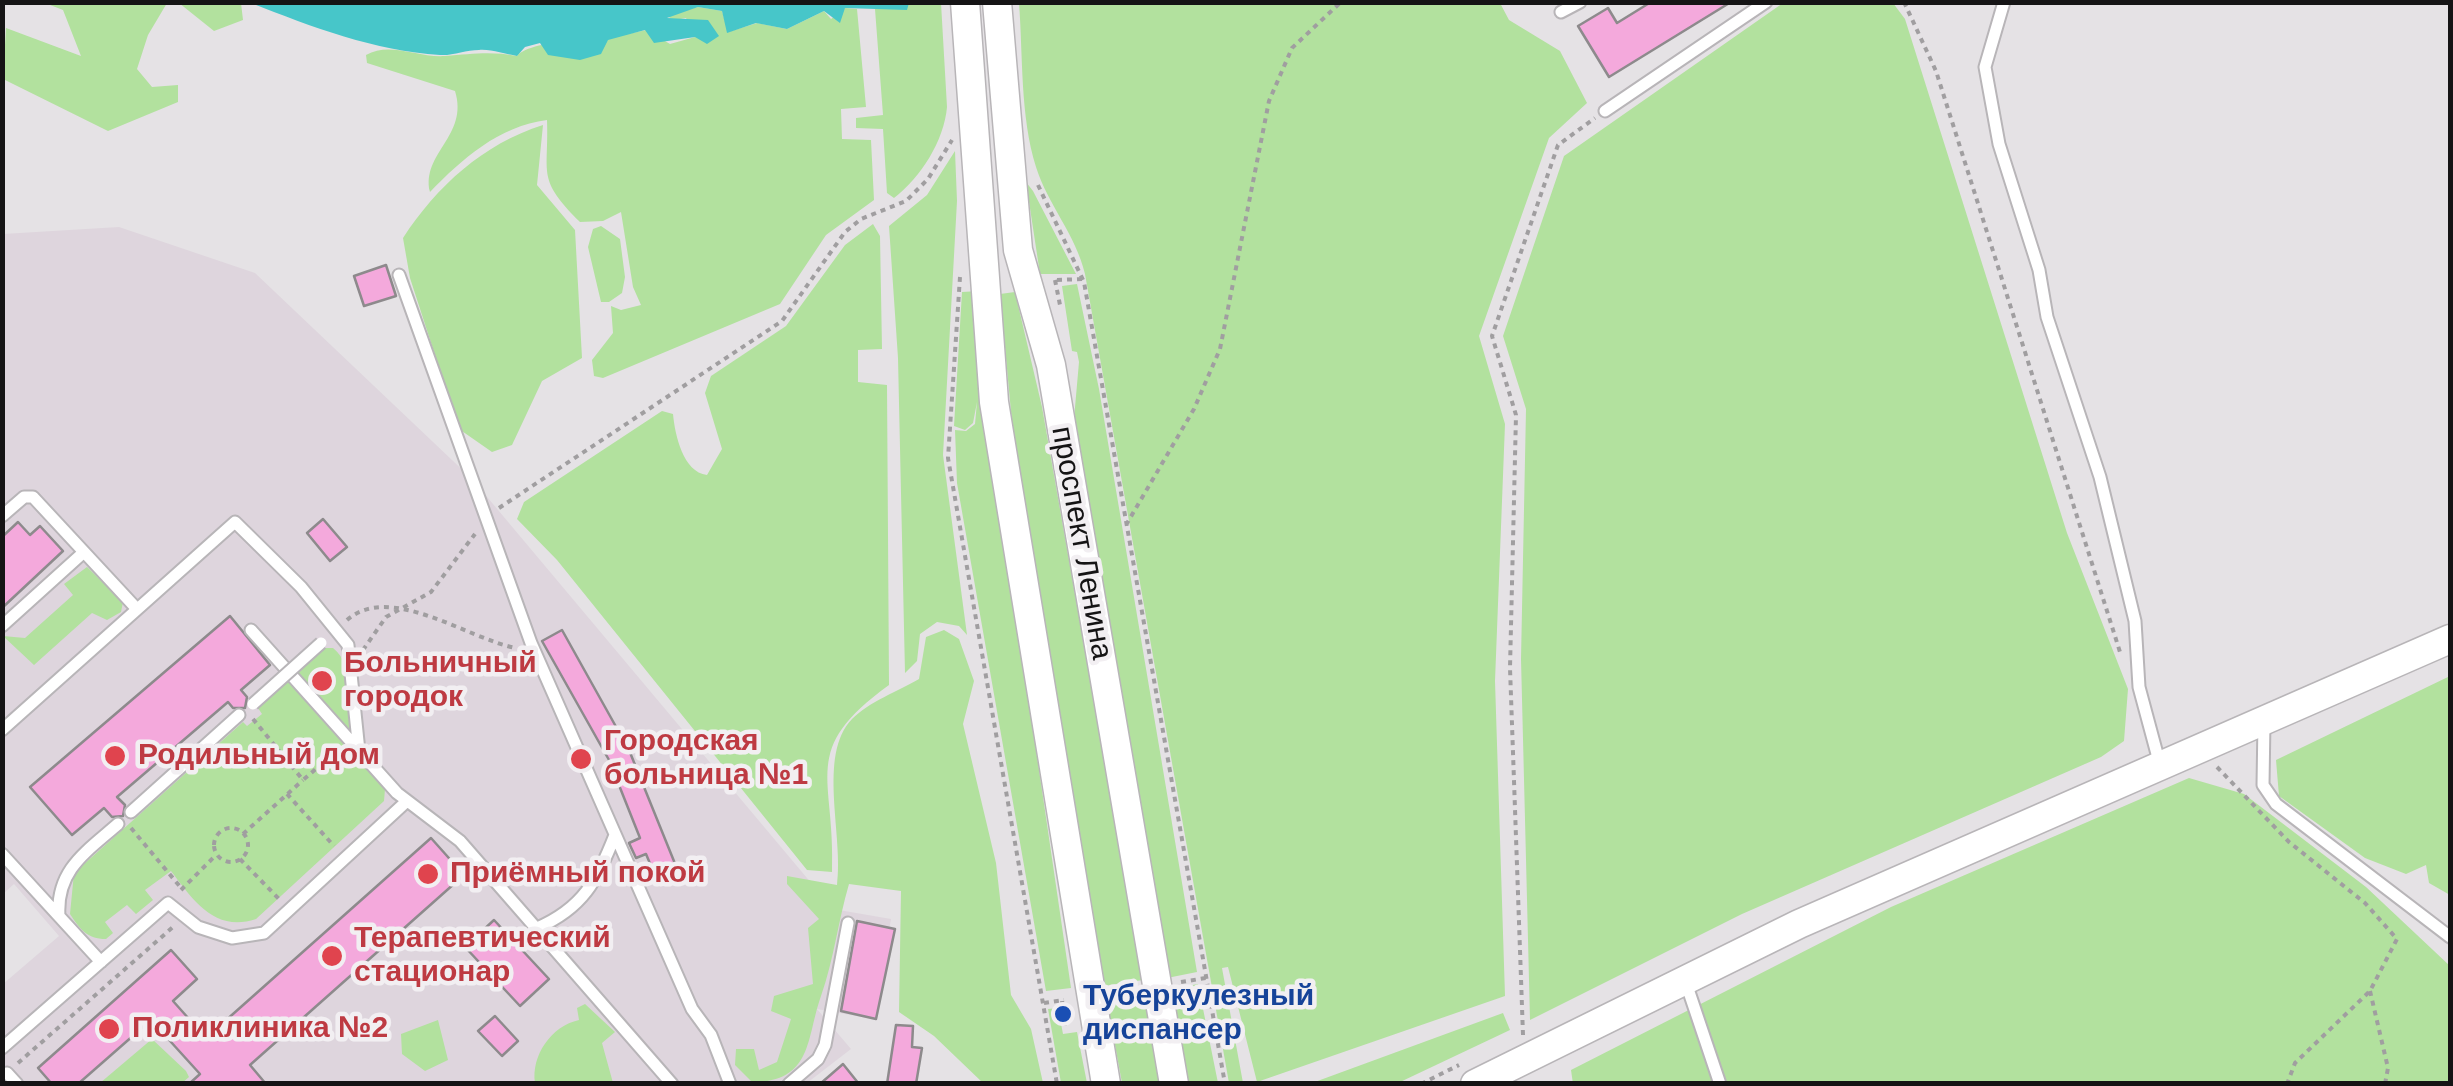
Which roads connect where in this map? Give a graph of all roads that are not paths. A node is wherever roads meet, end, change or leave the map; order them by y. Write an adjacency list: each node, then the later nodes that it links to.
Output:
1 (966, 2): 41 (street, проспект Ленина)
2 (998, 2): 42 (street, проспект Ленина)
3 (1580, 2): 6 (lane)
4 (1766, 2): 7 (lane)
5 (2004, 2): 21 (lane)
6 (1562, 12)
7 (1605, 111)
8 (399, 276): 25 (lane)
9 (2, 516): 10 (lane)
10 (84, 552): 11 (lane); 12 (lane)
11 (136, 608): 14 (lane); 19 (lane)
12 (2, 626)
13 (251, 630): 20 (lane)
14 (336, 630): 16 (lane, bridge); 20 (lane)
15 (2450, 640): 18 (street)
16 (253, 704)
17 (240, 716): 23 (lane)
18 (2264, 721): 21 (street); 30 (lane)
19 (2, 730)
20 (354, 746): 22 (lane)
21 (2160, 765): 32 (street)
22 (407, 801): 29 (lane); 31 (lane)
23 (131, 812)
24 (118, 824): 27 (lane)
25 (615, 835): 29 (lane); 39 (lane)
26 (2, 854): 27 (lane)
27 (59, 916): 31 (lane)
28 (848, 923): 40 (lane)
29 (536, 928): 35 (lane)
30 (2450, 937)
31 (101, 962): 33 (lane)
32 (1685, 980): 36 (lane); 43 (street)
33 (2, 1048)
34 (7, 1073): 37 (lane)
35 (668, 1079): 38 (lane)
36 (1722, 1082)
37 (17, 1084)
38 (650, 1084)
39 (730, 1084)
40 (790, 1084)
41 (1106, 1084)
42 (1174, 1084)
43 (1475, 1084)

